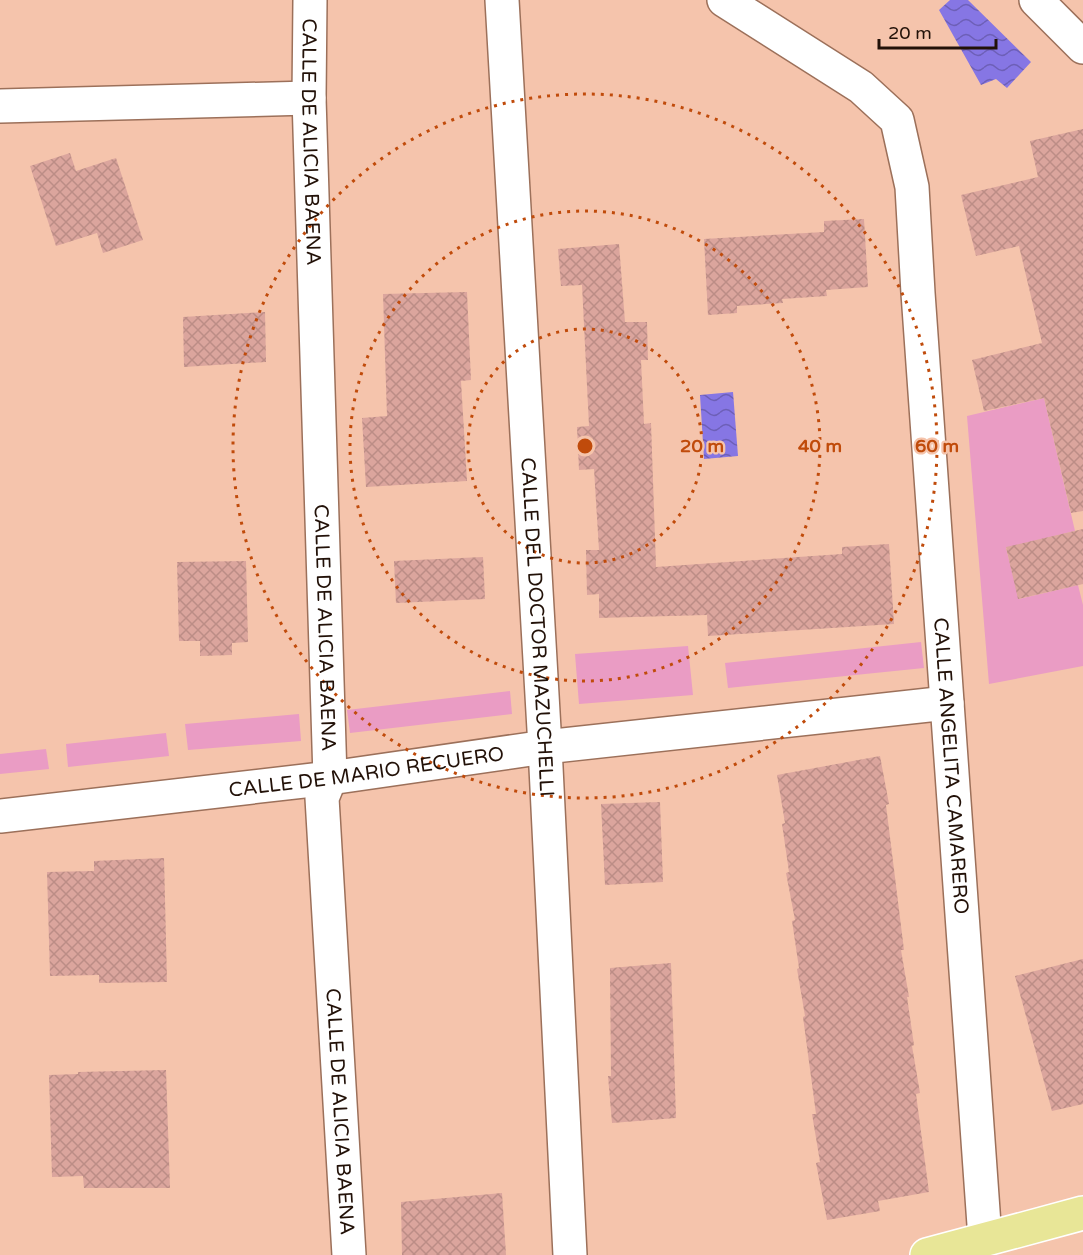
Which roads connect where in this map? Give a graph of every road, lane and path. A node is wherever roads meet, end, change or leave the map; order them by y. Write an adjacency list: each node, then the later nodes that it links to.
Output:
1 (310, 0): 6 (street, CALLE DE ALICIA BAENA)
2 (502, 0): 9 (street, CALLE DEL DOCTOR MAZUCHELLI)
3 (724, 0): 8 (street, CALLE ANGELITA CAMARERO)
4 (1036, 0): 5 (street)
5 (1083, 47)
6 (309, 98): 7 (street); 10 (street, CALLE DE ALICIA BAENA)
7 (0, 106)
8 (947, 703): 9 (street, CALLE DE MARIO RECUERO); 13 (street, CALLE ANGELITA CAMARERO)
9 (545, 747): 10 (street, CALLE DE MARIO RECUERO); 15 (street, CALLE DEL DOCTOR MAZUCHELLI)
10 (330, 778): 11 (street, CALLE DE MARIO RECUERO); 14 (street, CALLE DE ALICIA BAENA)
11 (0, 816)
12 (1083, 1213): 13 (main road)
13 (985, 1239): 16 (main road)
14 (349, 1255)
15 (570, 1255)
16 (927, 1255)

